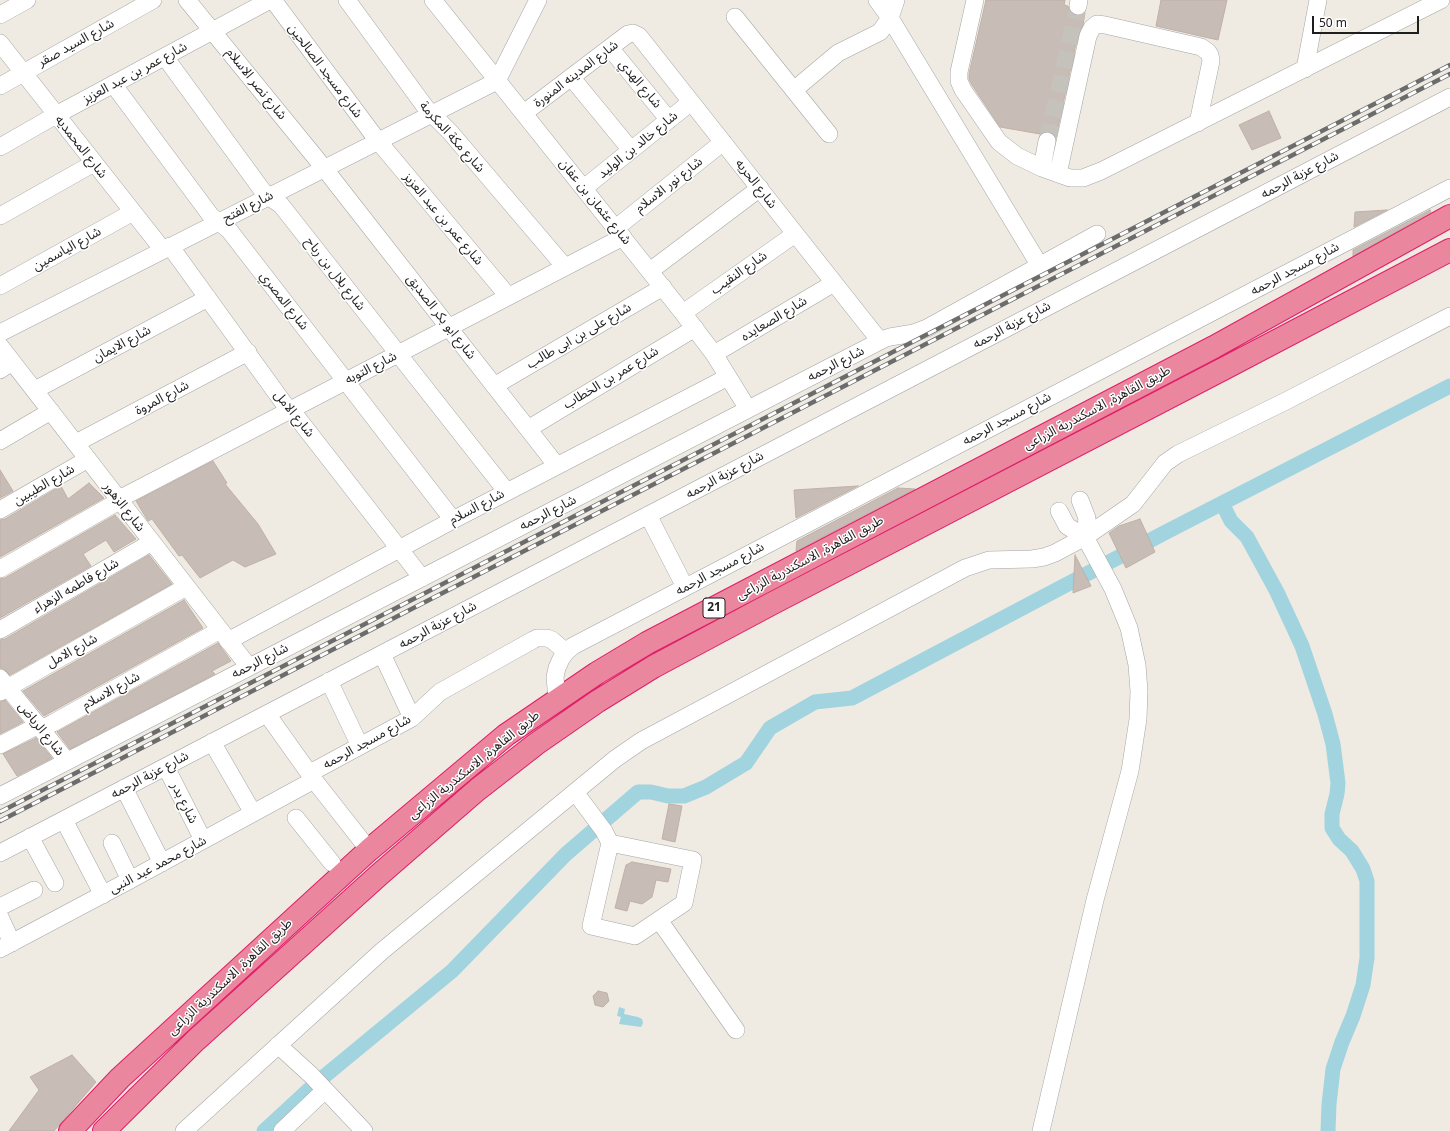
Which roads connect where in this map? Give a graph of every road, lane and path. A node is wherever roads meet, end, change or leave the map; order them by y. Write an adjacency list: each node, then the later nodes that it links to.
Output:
1 (27, 0): 13 (street)
2 (153, 0): 22 (street, شارع السيد صقر)
3 (187, 0): 16 (street, شارع نصر الاسلام)
4 (272, 0): 16 (street, شارع عمر بن عبد العزيز); 36 (street, شارع مسجد الصالحين)
5 (347, 0): 31 (street, شارع مكة المكرمة)
6 (433, 0): 24 (street, شارع عثمان بن عفان)
7 (538, 0): 24 (street)
8 (877, 0): 15 (street)
9 (896, 0): 15 (street)
10 (975, 0): 43 (street)
11 (1318, 0): 21 (street)
12 (1441, 0): 21 (street)
13 (0, 15)
14 (735, 17): 27 (street)
15 (890, 18): 27 (street); 58 (street)
16 (213, 31): 20 (street, شارع عمر بن عبد العزيز); 42 (street, شارع نصر الاسلام)
17 (628, 34): 19 (street, شارع المدينه المنورة); 29 (street, شارع الحريه)
18 (0, 43): 22 (street, شارع المحمديه)
19 (610, 48): 23 (street, شارع المدينه المنورة); 33 (street, شارع الهدي)
20 (164, 57): 25 (street, شارع عمر بن عبد العزيز); 48 (street, شارع بلال بن رباح)
21 (1305, 69): 34 (street)
22 (23, 73): 26 (street, شارع السيد صقر); 32 (street, شارع المحمديه)
23 (571, 77): 30 (street, شارع المدينه المنورة); 40 (street)
24 (497, 81): 30 (street, شارع عثمان بن عفان); 31 (street, شارع الفتح)
25 (113, 84): 32 (street, شارع عمر بن عبد العزيز); 52 (street, شارع المصري)
26 (0, 86)
27 (794, 90): 35 (street)
28 (1450, 97): 94 (street, شارع عزبة الرحمه)
29 (691, 102): 33 (street, شارع خالد بن الوليد); 38 (street, شارع الحريه)
30 (524, 113): 45 (street, شارع عثمان بن عفان)
31 (431, 114): 36 (street, شارع الفتح); 59 (street, شارع مكة المكرمة)
32 (56, 115): 39 (street, شارع عمر بن عبد العزيز); 41 (street, شارع المحمديه)
33 (669, 120): 40 (street, شارع خالد بن الوليد)
34 (1198, 123): 44 (street); 44 (street)
35 (829, 134)
36 (378, 141): 42 (street, شارع الفتح); 64 (street, شارع عمر بن عبد العزيز)
37 (1047, 141): 43 (street)
38 (723, 142): 46 (street, شارع الحريه); 53 (street, شارع نور الاسلام)
39 (0, 147)
40 (631, 150): 45 (street, شارع خالد بن الوليد)
41 (94, 163): 49 (street, شارع المحمديه); 50 (street)
42 (324, 168): 48 (street, شارع الفتح); 68 (street, شارع ابو بكر الصديق)
43 (1042, 168): 44 (street)
44 (1058, 174)
45 (584, 188): 53 (street, شارع عثمان بن عفان)
46 (760, 188): 54 (street, شارع الحريه); 60 (street)
47 (1450, 188): 102 (street, شارع مسجد الرحمه)
48 (268, 196): 52 (street, شارع الفتح); 74 (street, شارع بلال بن رباح)
49 (133, 212): 56 (street, شارع المحمديه); 62 (street, شارع الياسمين)
50 (0, 216)
51 (1450, 216): 110 (highway, طريق القاهرة, الاسكندرية الزراعى / 21)
52 (218, 222): 56 (street, شارع الفتح); 78 (street, شارع المصري)
53 (619, 232): 59 (street, شارع التوبه); 60 (street, شارع عثمان بن عفان)
54 (795, 234): 61 (street, شارع الحريه); 66 (street, شارع النقيب)
55 (1097, 234): 58 (street, شارع الرحمه)
56 (166, 248): 65 (street, شارع الامل); 70 (street, شارع الفتح)
57 (1450, 250): 146 (highway, طريق القاهرة, الاسكندرية الزراعى / 21)
58 (1040, 266): 71 (street, شارع الرحمه)
59 (565, 267): 64 (street, شارع التوبه)
60 (650, 271): 63 (street, شارع عثمان بن عفان)
61 (834, 283): 71 (street, شارع الحريه); 75 (street, شارع الصعايده)
62 (0, 286)
63 (663, 287): 66 (street, شارع عثمان بن عفان); 79 (street, شارع على بن ابى طالب)
64 (508, 296): 68 (street, شارع التوبه)
65 (208, 298): 73 (street, شارع الامل); 80 (street, شارع الايمان)
66 (683, 313): 69 (street, شارع عثمان بن عفان)
67 (1450, 316): 96 (street)
68 (449, 327): 74 (street, شارع التوبه); 79 (street, شارع ابو بكر الصديق)
69 (695, 328): 75 (street, شارع عثمان بن عفان); 84 (street, شارع عمر بن الخطاب)
70 (0, 333)
71 (880, 341): 82 (street, شارع الرحمه)
72 (0, 346): 76 (street, شارع الزهور)
73 (248, 352): 81 (street, شارع الامل); 86 (street, شارع المروة)
74 (398, 354): 78 (street, شارع التوبه); 89 (street, شارع بلال بن رباح)
75 (714, 354): 77 (street, شارع عثمان بن عفان)
76 (6, 366): 80 (street, شارع الزهور)
77 (728, 376): 82 (street, شارع عثمان بن عفان); 88 (street, شارع السلام)
78 (346, 381): 81 (street, شارع التوبه); 95 (street, شارع المصري)
79 (494, 386): 84 (street, شارع ابو بكر الصديق)
80 (35, 390): 83 (street, شارع الزهور)
81 (290, 409): 90 (street, شارع التوبه); 98 (street, شارع الامل)
82 (748, 409): 100 (street, شارع الرحمه)
83 (51, 411): 85 (street); 86 (street, شارع الزهور)
84 (528, 429): 88 (street, شارع ابو بكر الصديق)
85 (0, 440)
86 (76, 443): 87 (street, شارع الزهور)
87 (88, 459): 90 (street, شارع الزهور); 92 (street, شارع الطيبين)
88 (557, 466): 89 (street, شارع السلام)
89 (507, 492): 95 (street, شارع السلام)
90 (119, 500): 97 (street, شارع الزهور); 99 (street, شارع التوبه)
91 (1080, 500): 96 (street)
92 (0, 510)
93 (1059, 511): 96 (street)
94 (648, 515): 102 (street); 106 (street, شارع عزبة الرحمه)
95 (453, 520): 98 (street, شارع السلام)
96 (1086, 538): 122 (street); 150 (street)
97 (152, 542): 101 (street, شارع الزهور); 103 (street, شارع فاطمه الزهراء)
98 (400, 549): 100 (street, شارع الامل); 104 (street, شارع السلام)
99 (0, 569)
100 (422, 578): 107 (street, شارع الرحمه)
101 (186, 587): 104 (street, شارع الزهور); 109 (street, شارع الامل)
102 (685, 587): 105 (street, شارع مسجد الرحمه)
103 (0, 630)
104 (224, 636): 107 (street, شارع الزهور); 113 (street, شارع الاسلام)
105 (566, 652): 110 (street); 112 (street, شارع مسجد الرحمه)
106 (382, 654): 108 (street, شارع عزبة الرحمه); 112 (street)
107 (248, 667): 117 (street, شارع الرحمه)
108 (329, 681): 111 (street, شارع عزبة الرحمه); 116 (street)
109 (3, 686): 113 (street, شارع الرياض)
110 (557, 699): 130 (highway, طريق القاهرة, الاسكندرية الزراعى / 21)
111 (268, 714): 114 (street, شارع عزبة الرحمه); 119 (street)
112 (412, 718): 116 (street, شارع مسجد الرحمه)
113 (39, 726): 115 (street, شارع الاسلام); 117 (street, شارع الرياض)
114 (212, 742): 118 (street, شارع عزبة الرحمه); 123 (street)
115 (0, 745)
116 (360, 746): 119 (street, شارع مسجد الرحمه)
117 (67, 761): 121 (street, شارع الرحمه)
118 (166, 766): 120 (street, شارع عزبة الرحمه); 128 (street, شارع بدر)
119 (312, 776): 123 (street, شارع محمد عبد النبى); 130 (street)
120 (124, 788): 125 (street, شارع عزبة الرحمه); 132 (street)
121 (0, 796)
122 (579, 797): 127 (street); 143 (street)
123 (253, 813): 128 (street, شارع محمد عبد النبى)
124 (296, 818): 133 (street)
125 (64, 820): 126 (street, شارع عزبة الرحمه); 137 (street)
126 (30, 837): 131 (street, شارع عزبة الرحمه); 135 (street)
127 (607, 837): 140 (street); 140 (street)
128 (203, 840): 132 (street, شارع محمد عبد النبى)
129 (112, 843): 134 (street)
130 (369, 850): 145 (highway, طريق القاهرة, الاسكندرية الزراعى / 21)
131 (0, 853)
132 (162, 863): 134 (street, شارع محمد عبد النبى)
133 (332, 863)
134 (130, 880): 137 (street, شارع محمد عبد النبى)
135 (56, 883)
136 (34, 890): 138 (street)
137 (103, 895): 141 (street, شارع محمد عبد النبى)
138 (0, 907)
139 (0, 917): 141 (street)
140 (659, 920): 142 (street)
141 (6, 946)
142 (736, 1030)
143 (278, 1045): 144 (street); 147 (street)
144 (325, 1090): 148 (street); 149 (street)
145 (70, 1131)
146 (104, 1131)
147 (184, 1131)
148 (282, 1131)
149 (364, 1131)
150 (1041, 1131)

